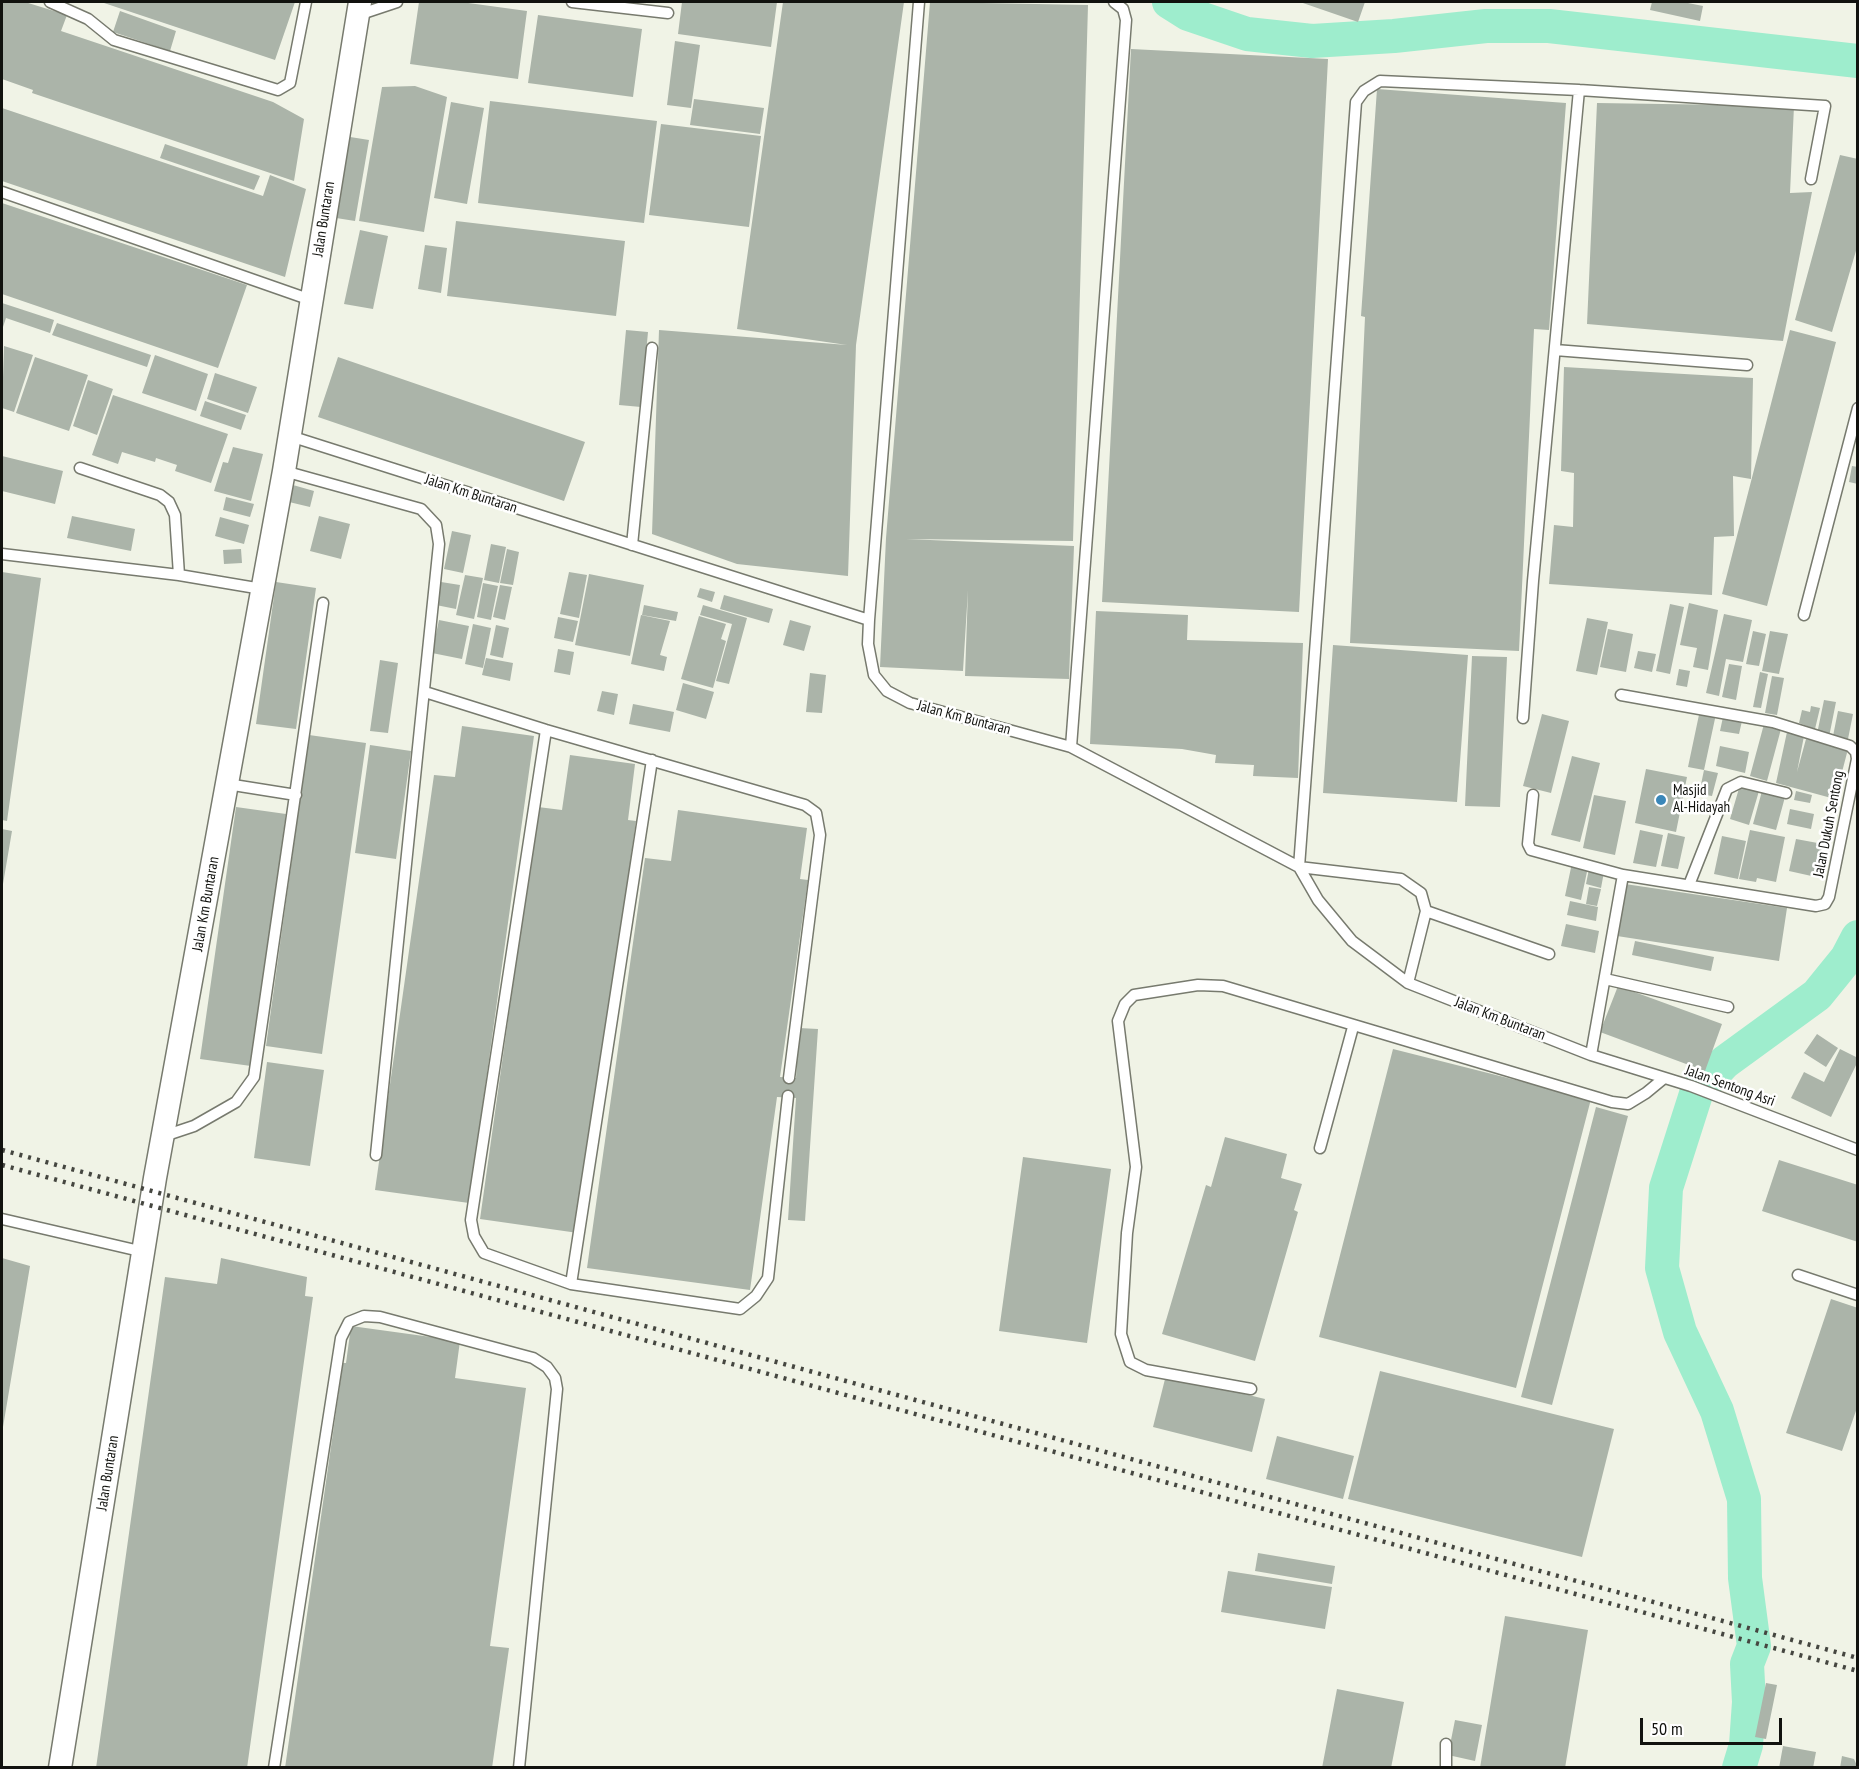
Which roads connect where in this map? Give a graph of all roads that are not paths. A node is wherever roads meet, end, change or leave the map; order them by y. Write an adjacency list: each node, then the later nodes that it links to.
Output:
1 (50, 2): 2 (lane)
2 (306, 2)
3 (397, 2): 7 (lane)
4 (572, 2): 8 (lane)
5 (919, 2): 26 (lane)
6 (1114, 2): 31 (lane)
7 (359, 8): 12 (street, Jalan Buntaran)
8 (668, 13)
9 (1579, 90): 10 (lane); 14 (lane); 37 (lane)
10 (1811, 179)
11 (2, 192): 12 (lane)
12 (311, 300): 17 (street, Jalan Buntaran)
13 (652, 348): 20 (lane)
14 (1556, 350): 15 (lane); 29 (lane)
15 (1747, 365)
16 (1857, 408): 25 (lane)
17 (290, 436): 19 (street, Jalan Km Buntaran); 20 (lane, Jalan Km Buntaran)
18 (80, 468): 22 (lane)
19 (284, 471): 23 (street, Jalan Km Buntaran); 27 (lane)
20 (632, 545): 26 (lane, Jalan Km Buntaran)
21 (2, 554): 22 (lane)
22 (179, 575): 23 (lane)
23 (262, 589): 33 (street, Jalan Km Buntaran)
24 (323, 603): 35 (lane)
25 (1804, 615)
26 (868, 620): 31 (lane, Jalan Km Buntaran)
27 (425, 692): 30 (lane); 53 (lane)
28 (1621, 695): 39 (lane, Jalan Dukuh Sentong)
29 (1523, 718)
30 (546, 730): 32 (lane); 58 (lane)
31 (1071, 747): 37 (lane, Jalan Km Buntaran)
32 (652, 760): 47 (lane); 58 (lane)
33 (227, 784): 35 (lane); 50 (street, Jalan Km Buntaran)
34 (1786, 793): 39 (lane)
35 (296, 795): 50 (lane)
36 (1533, 795): 38 (lane, Jalan Dukuh Sentong)
37 (1299, 867): 40 (lane, Jalan Km Buntaran); 43 (lane, Jalan Km Buntaran)
38 (1623, 876): 39 (lane, Jalan Dukuh Sentong); 42 (lane)
39 (1689, 885)
40 (1426, 911): 41 (lane); 43 (lane)
41 (1549, 954)
42 (1605, 979): 44 (lane); 46 (lane)
43 (1408, 983): 46 (lane, Jalan Km Buntaran)
44 (1728, 1007)
45 (1353, 1027): 48 (lane); 51 (lane); 60 (lane)
46 (1591, 1055): 48 (lane, Jalan Sentong Asri)
47 (789, 1078)
48 (1663, 1078): 52 (lane, Jalan Sentong Asri)
49 (788, 1096): 58 (lane)
50 (164, 1136): 54 (street, Jalan Km Buntaran)
51 (1320, 1148)
52 (1857, 1150)
53 (376, 1155)
54 (155, 1178): 56 (street, Jalan Buntaran)
55 (2, 1219): 56 (lane)
56 (145, 1252): 62 (street, Jalan Buntaran)
57 (1798, 1275): 59 (lane)
58 (571, 1284)
59 (1857, 1295)
60 (1251, 1389)
61 (1446, 1744): 65 (lane)
62 (60, 1767)
63 (274, 1767): 64 (lane)
64 (519, 1767)
65 (1446, 1767)

